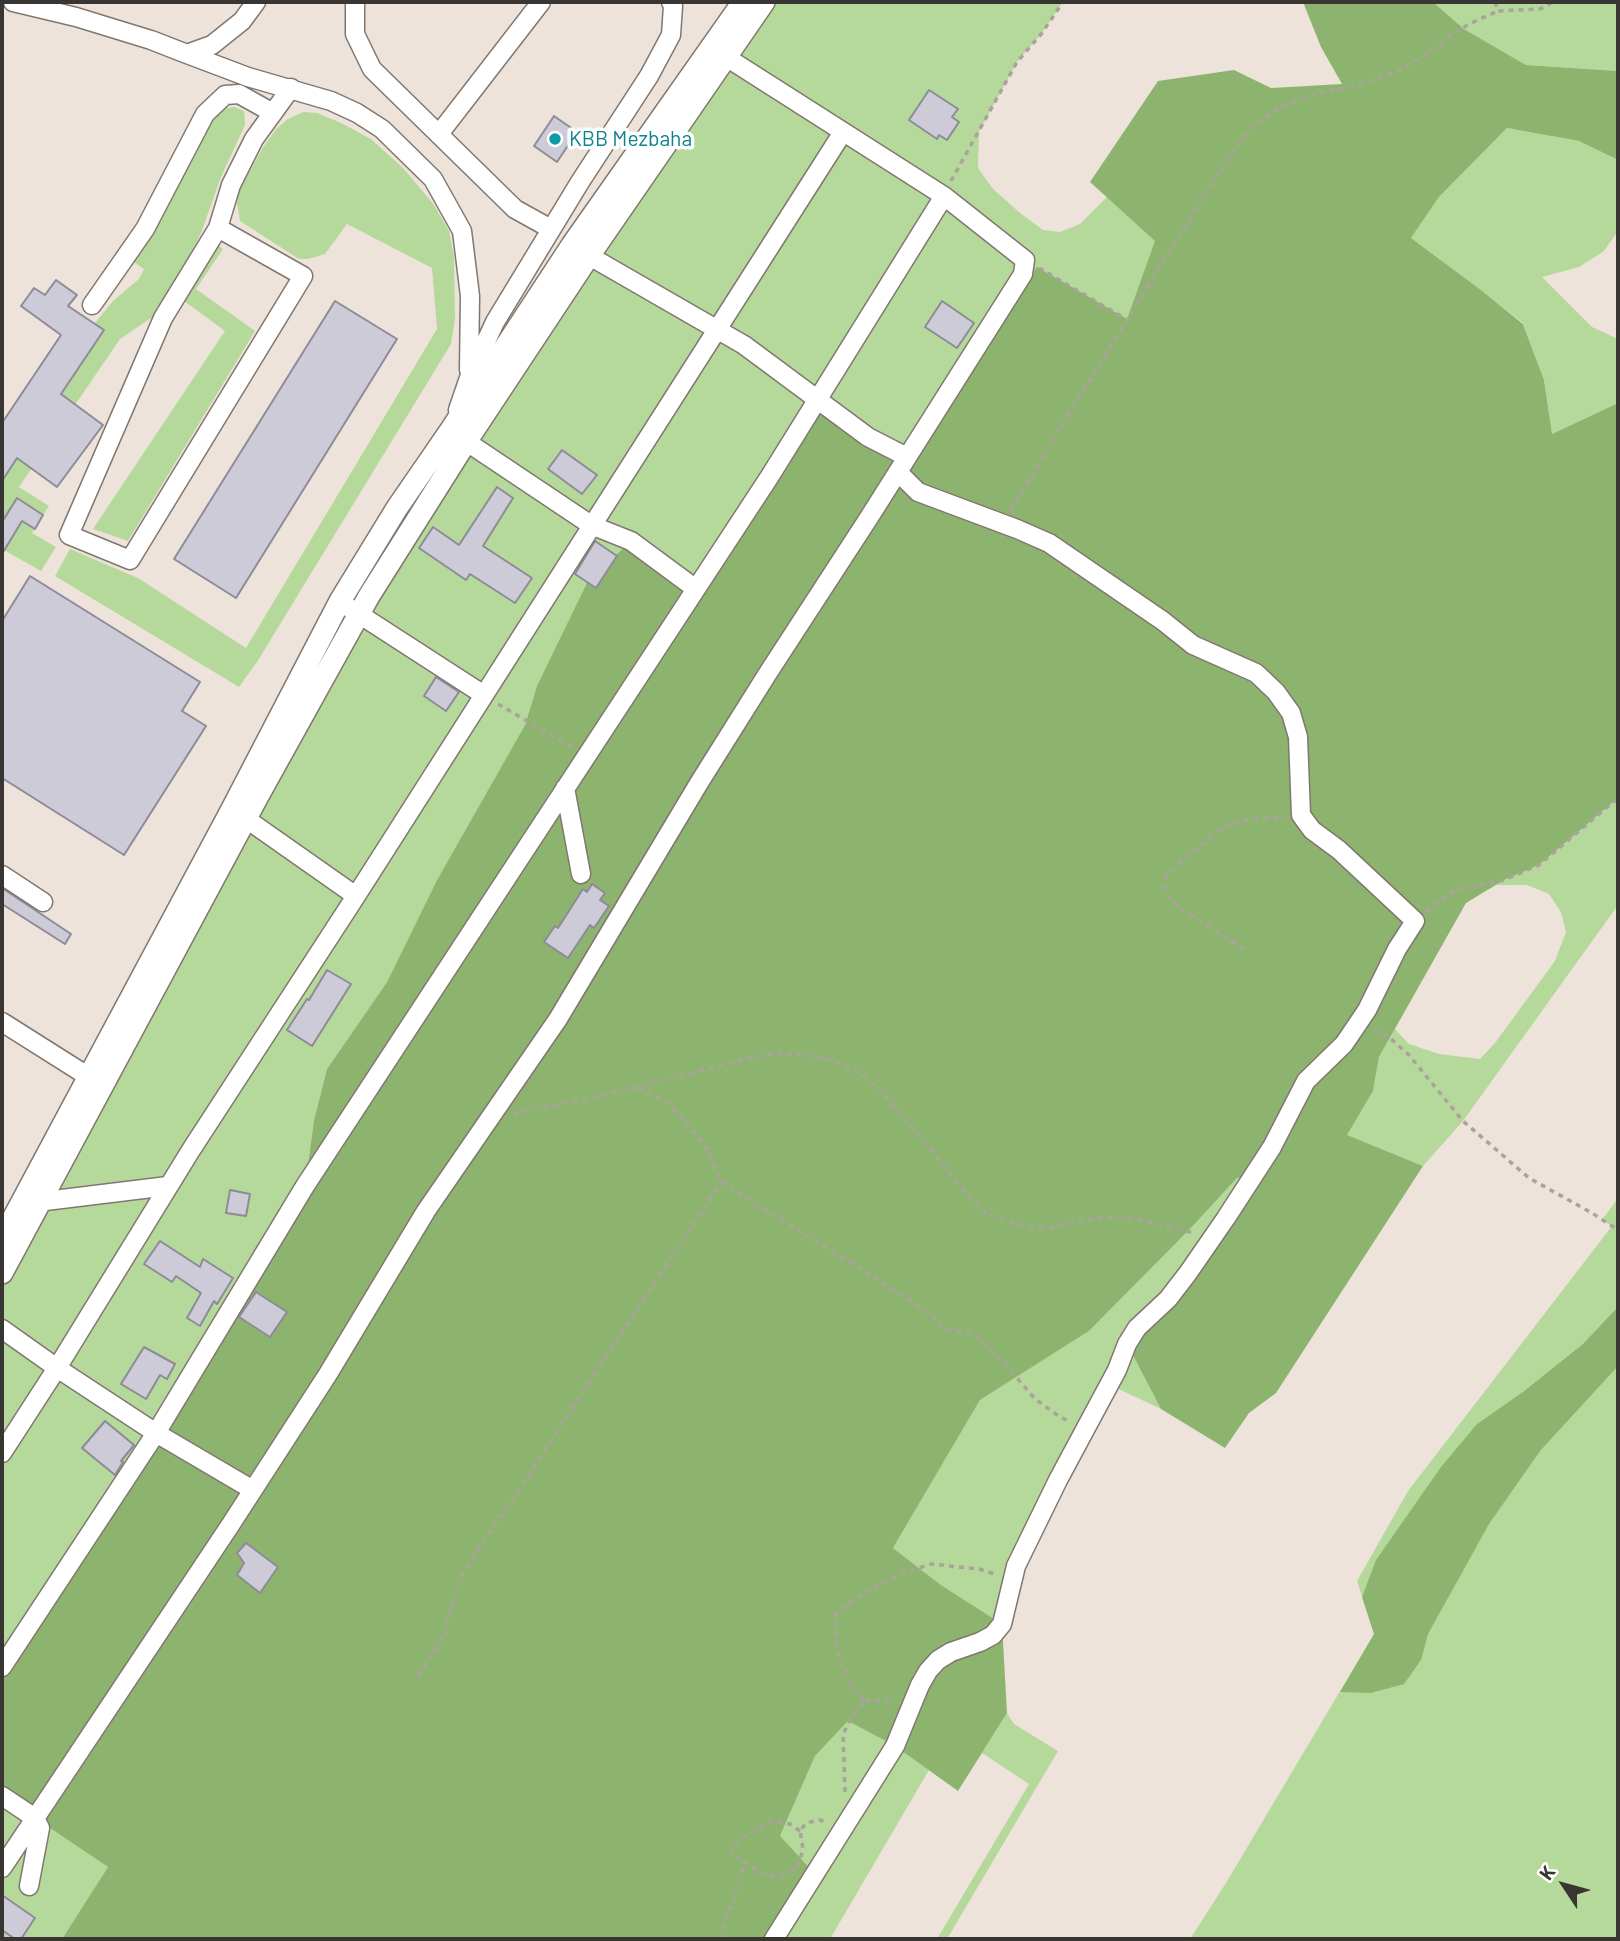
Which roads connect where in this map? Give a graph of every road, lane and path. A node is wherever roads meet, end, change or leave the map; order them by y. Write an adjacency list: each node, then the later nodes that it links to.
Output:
1 (13, 2): 11 (street)
2 (256, 2): 14 (street)
3 (355, 2): 18 (street)
4 (541, 2): 18 (street)
5 (671, 2): 21 (street)
6 (743, 2): 13 (main road)
7 (764, 2): 13 (main road)
8 (1063, 2): 19 (path)
9 (1496, 2): 12 (path)
10 (1553, 2): 12 (path)
11 (84, 10): 14 (street)
12 (1498, 10): 25 (path)
13 (718, 52): 17 (street); 22 (main road)
14 (187, 54): 15 (street)
15 (291, 88): 16 (street); 27 (street)
16 (273, 113): 20 (street); 24 (street)
17 (842, 132): 19 (street); 26 (street)
18 (439, 134): 21 (street)
19 (944, 195): 23 (street); 28 (street)
20 (218, 228): 20 (street)
21 (551, 229): 27 (street)
22 (580, 251): 26 (street); 29 (main road)
23 (1025, 260): 25 (path); 30 (street)
24 (92, 305)
25 (1127, 319): 31 (path)
26 (717, 327): 28 (street); 32 (street)
27 (469, 378): 29 (street)
28 (817, 400): 30 (street); 33 (street)
29 (458, 436): 32 (street); 34 (main road); 35 (main road)
30 (902, 465): 31 (street); 52 (street)
31 (1002, 524): 41 (street)
32 (591, 525): 33 (street); 36 (street)
33 (696, 589): 37 (street)
34 (340, 601): 35 (street); 40 (main road)
35 (359, 614): 36 (street); 40 (main road)
36 (484, 695): 37 (path); 44 (street)
37 (586, 756): 38 (street)
38 (565, 788): 42 (street); 63 (street)
39 (1618, 798): 46 (path)
40 (239, 814): 44 (street); 50 (main road); 55 (main road)
41 (1306, 822): 46 (street); 47 (path)
42 (581, 874)
43 (2, 875): 45 (street)
44 (356, 896): 54 (street)
45 (43, 902)
46 (1415, 921): 48 (street)
47 (1244, 949)
48 (1359, 1021): 56 (path); 57 (street)
49 (2, 1022): 50 (street)
50 (89, 1077): 55 (main road)
51 (637, 1087): 52 (path); 53 (path); 57 (path)
52 (486, 1125): 65 (street)
53 (721, 1182): 62 (path); 68 (path)
54 (168, 1186): 55 (street); 61 (street)
55 (31, 1203): 58 (main road); 59 (main road)
56 (1618, 1230)
57 (1213, 1237): 62 (street)
58 (2, 1239)
59 (2, 1273)
60 (2, 1329): 61 (street)
61 (57, 1368): 63 (street); 64 (street)
62 (1085, 1429): 66 (street)
63 (156, 1433): 65 (street); 67 (street)
64 (2, 1453)
65 (253, 1490): 72 (street)
66 (1013, 1580): 69 (path); 70 (street)
67 (2, 1667)
68 (418, 1676)
69 (865, 1701): 70 (path); 73 (path)
70 (912, 1709): 73 (street)
71 (2, 1796): 72 (street)
72 (35, 1818): 76 (street); 77 (street)
73 (843, 1828): 74 (path); 79 (street)
74 (800, 1831): 75 (path); 75 (path)
75 (745, 1863): 78 (path)
76 (2, 1868)
77 (29, 1886)
78 (720, 1939)
79 (774, 1939)

